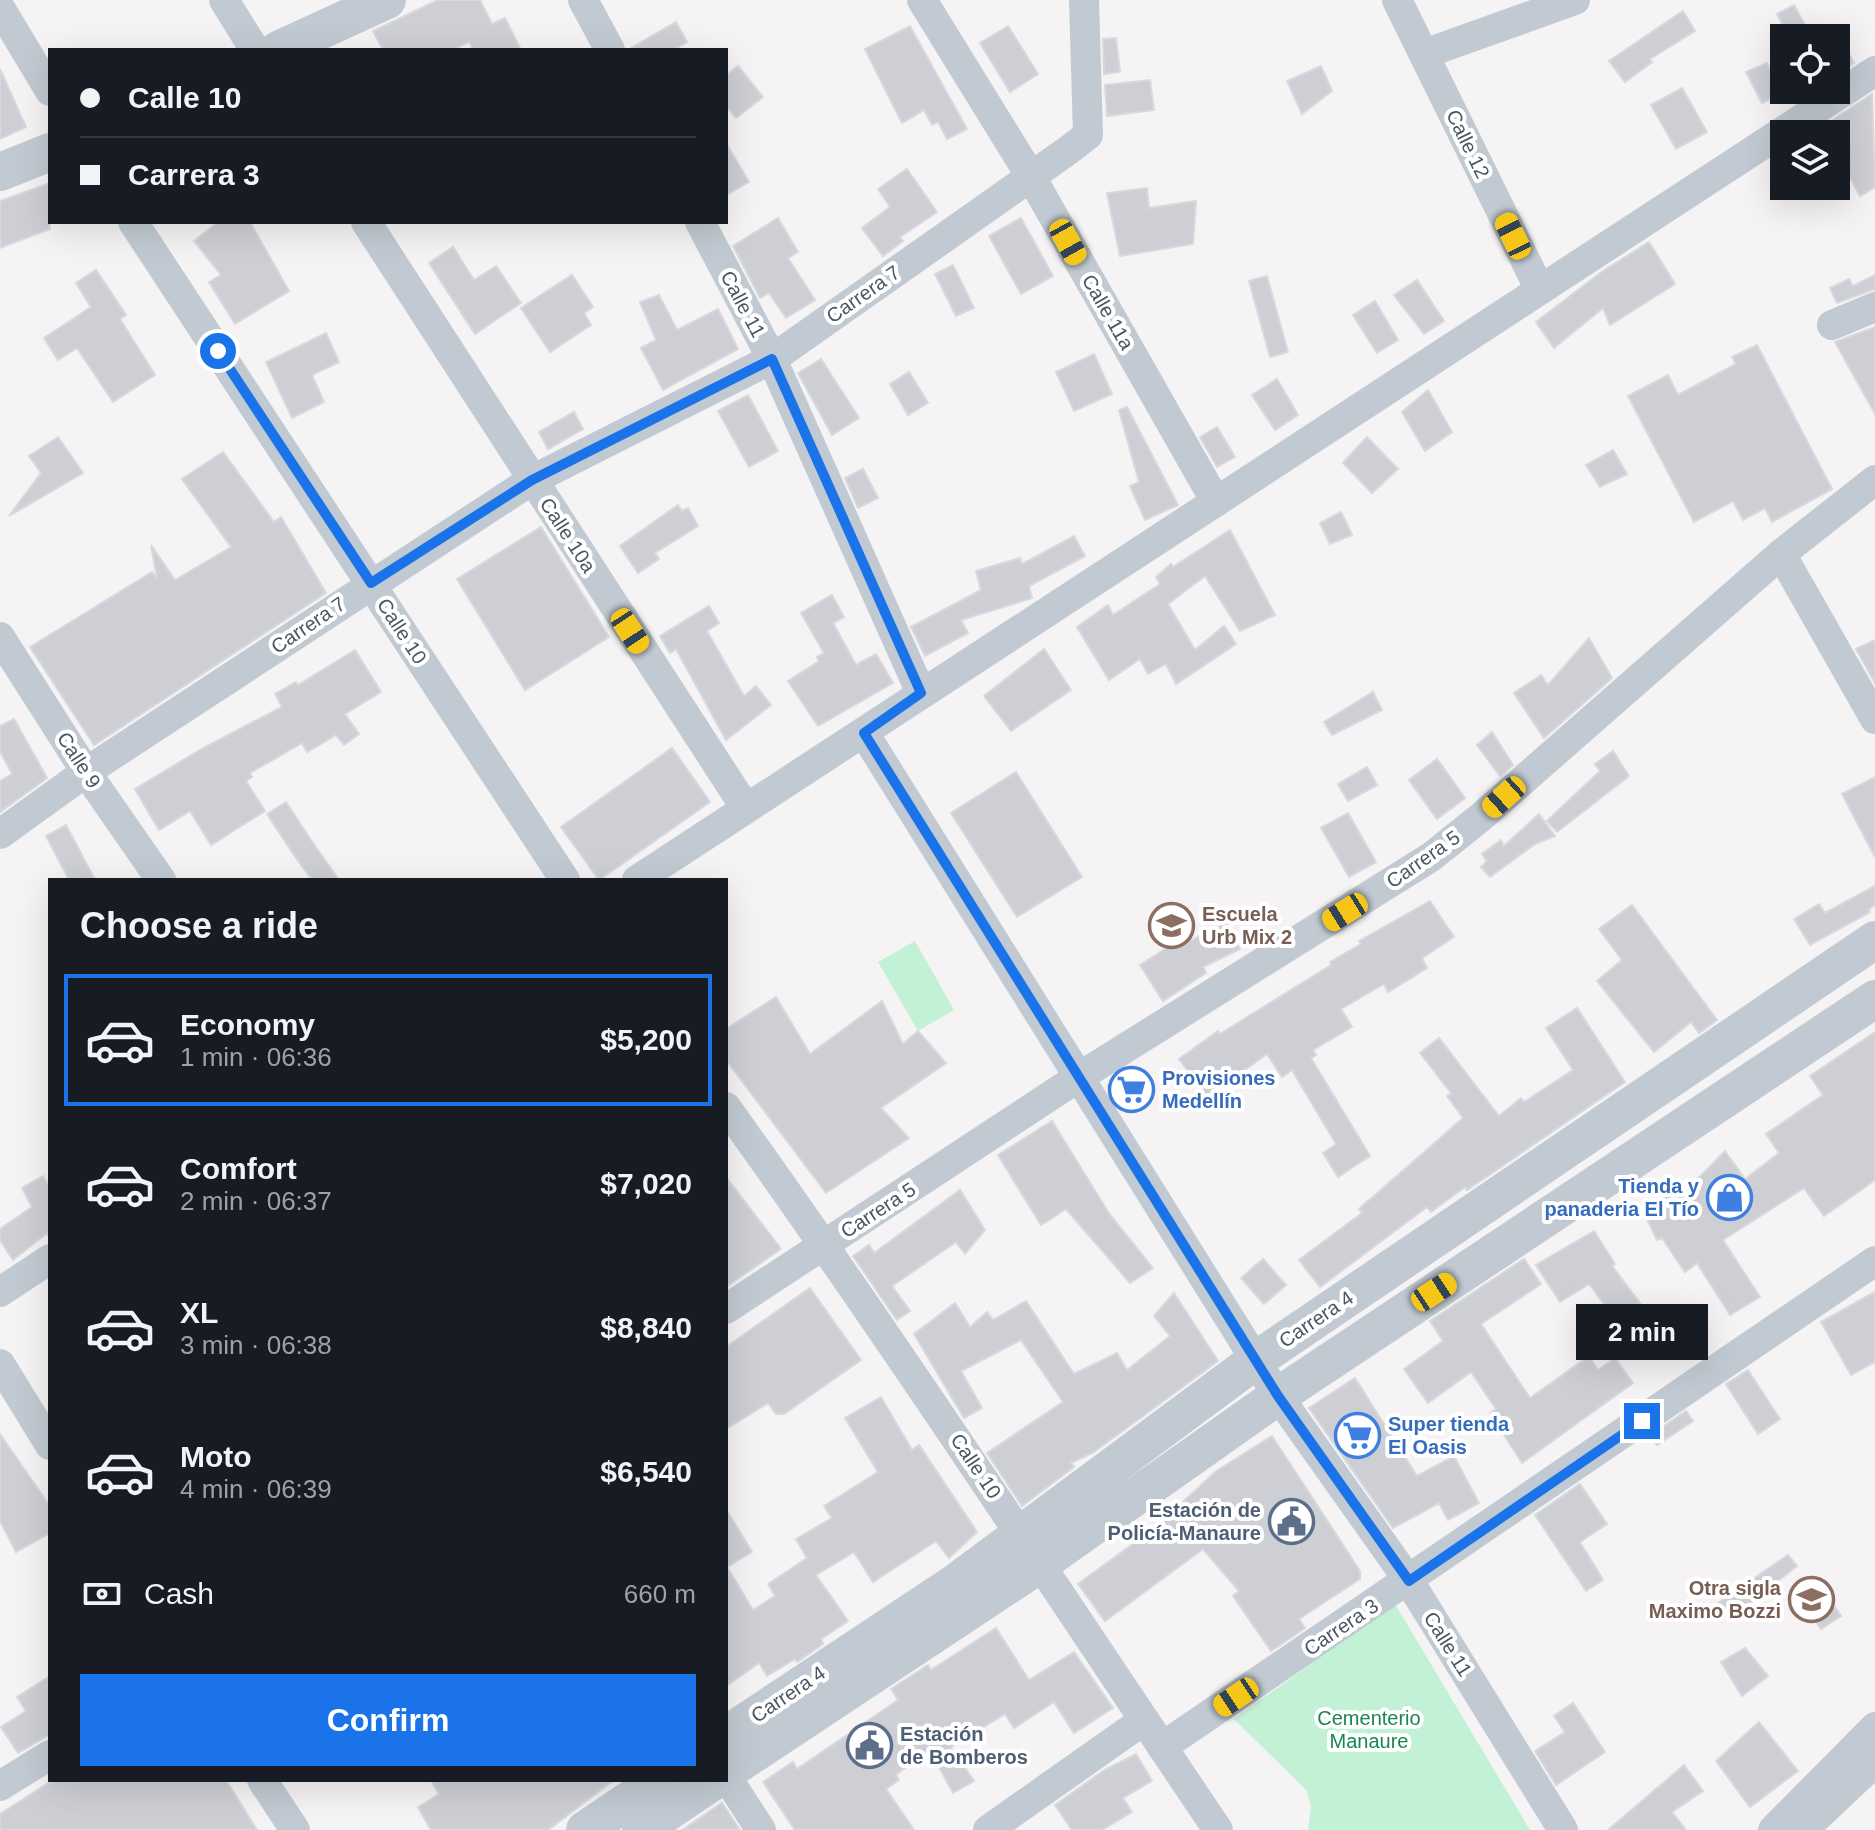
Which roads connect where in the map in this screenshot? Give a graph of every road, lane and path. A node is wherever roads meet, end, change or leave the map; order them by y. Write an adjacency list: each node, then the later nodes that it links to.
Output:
1 (224, 0): 9 (street)
2 (387, 0): 10 (street)
3 (583, 0): 11 (street)
4 (922, 0): 17 (street, Calle 11a)
5 (1084, 0): 17 (street, Carrera 7)
6 (1397, 0): 12 (street, Calle 12)
7 (1575, 0): 12 (street)
8 (0, 8): 14 (street)
9 (254, 48)
10 (282, 48)
11 (609, 48)
12 (1424, 54): 21 (street, Calle 12)
13 (1875, 71): 21 (street)
14 (48, 88)
15 (48, 153): 16 (street)
16 (0, 172)
17 (1030, 175): 24 (street, Carrera 7); 27 (street, Calle 11a)
18 (134, 224): 29 (street, Calle 10)
19 (367, 224): 25 (street, Calle 10a)
20 (701, 224): 24 (street, Calle 11)
21 (1539, 288): 27 (street)
22 (1875, 307): 23 (street)
23 (1832, 325)
24 (772, 359): 25 (street, Carrera 7); 31 (street, Calle 11)
25 (532, 480): 29 (street, Carrera 7); 35 (street, Calle 10a)
26 (1875, 480): 28 (street, Carrera 5)
27 (1216, 502): 31 (street)
28 (1781, 554): 32 (street); 42 (street, Carrera 5)
29 (371, 583): 34 (street, Carrera 7); 38 (street, Calle 10)
30 (0, 637): 34 (street, Calle 9)
31 (921, 693): 33 (street)
32 (1875, 719)
33 (864, 733): 35 (street); 42 (street, Calle 11)
34 (86, 772): 36 (street, Carrera 7); 37 (street, Calle 9)
35 (745, 807): 39 (street)
36 (0, 834)
37 (160, 878)
38 (564, 878)
39 (640, 878)
40 (1875, 940): 49 (street, Carrera 4)
41 (1875, 999): 51 (street, Carrera 4)
42 (1079, 1077): 44 (street, Carrera 5); 49 (street, Calle 11)
43 (728, 1110): 44 (street, Calle 10)
44 (825, 1245): 48 (street, Carrera 5); 53 (street, Calle 10)
45 (48, 1260): 47 (street)
46 (1875, 1261): 54 (street, Carrera 3)
47 (0, 1292)
48 (728, 1308)
49 (1256, 1360): 51 (street, Calle 11); 53 (street, Carrera 4)
50 (0, 1364): 52 (street)
51 (1278, 1396): 53 (street, Carrera 4); 54 (street, Calle 11)
52 (48, 1442)
53 (1031, 1549): 55 (street, Calle 10); 57 (street, Carrera 4); 61 (street, Carrera 4)
54 (1409, 1581): 58 (street, Carrera 3); 73 (street, Calle 11)
55 (1144, 1720): 58 (street, Calle 10); 71 (street)
56 (1875, 1727): 74 (street)
57 (728, 1734)
58 (1162, 1747): 72 (street, Calle 10)
59 (48, 1756): 66 (street)
60 (1875, 1762): 75 (street)
61 (728, 1773)
62 (728, 1777): 70 (street)
63 (263, 1782): 67 (street)
64 (656, 1782): 68 (street)
65 (712, 1782): 69 (street)
66 (0, 1786)
67 (295, 1830)
68 (585, 1830)
69 (641, 1830)
70 (761, 1830)
71 (988, 1830)
72 (1218, 1830)
73 (1563, 1830)
74 (1773, 1830)
75 (1803, 1830)

